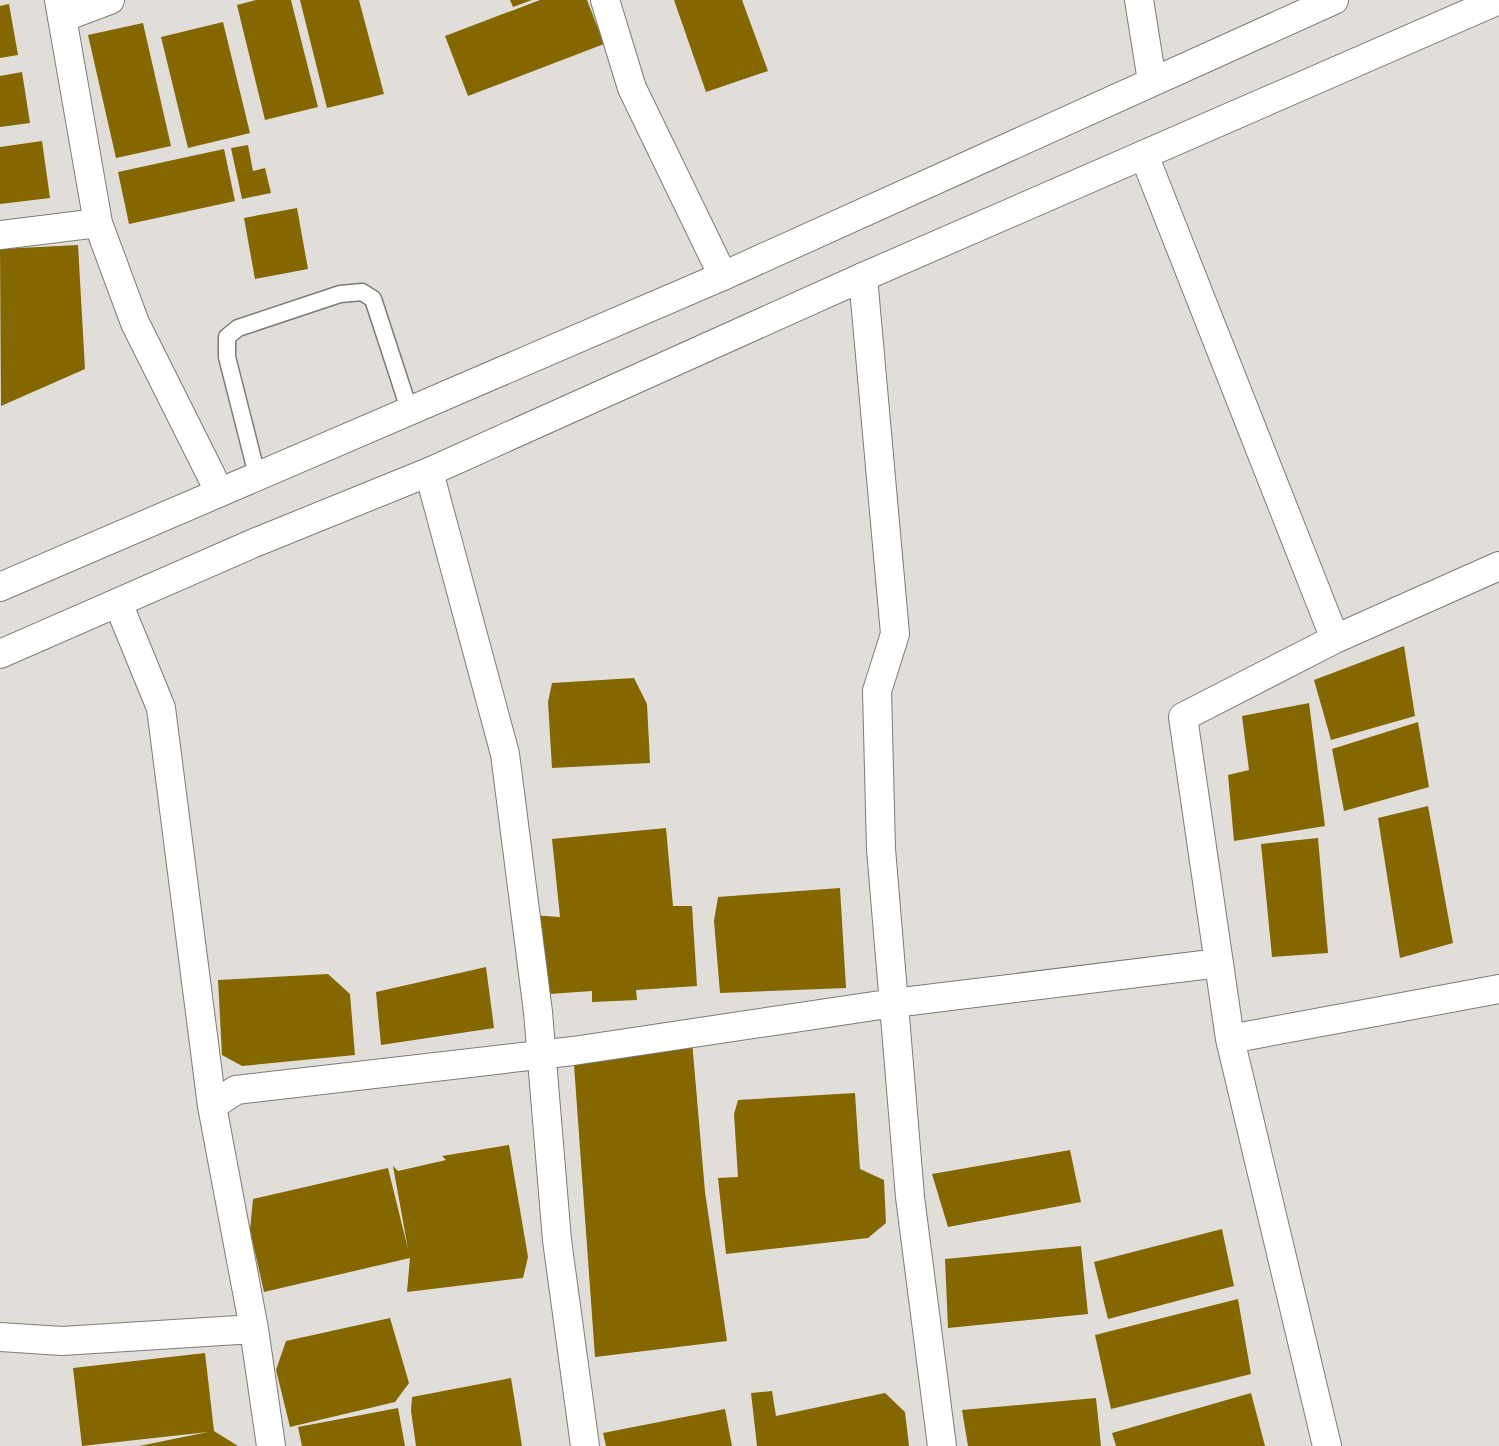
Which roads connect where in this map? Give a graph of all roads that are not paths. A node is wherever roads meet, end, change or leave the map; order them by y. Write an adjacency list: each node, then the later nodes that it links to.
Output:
1 (110, 0): 6 (main road)
2 (605, 0): 11 (main road)
3 (1139, 0): 7 (main road)
4 (1334, 0): 7 (main road)
5 (1499, 0): 8 (main road)
6 (61, 9): 9 (main road)
7 (1152, 81): 11 (main road)
8 (1144, 155): 12 (main road); 20 (main road)
9 (98, 222): 10 (main road); 16 (main road)
10 (0, 235)
11 (723, 276): 13 (main road)
12 (863, 277): 14 (main road); 24 (main road)
13 (409, 409): 15 (main road); 15 (lane)
14 (429, 472): 19 (main road); 26 (main road)
15 (257, 475): 16 (main road)
16 (219, 491): 18 (main road)
17 (1499, 566): 20 (main road)
18 (0, 587)
19 (118, 603): 21 (main road); 27 (main road)
20 (1335, 639): 22 (main road)
21 (0, 654)
22 (1219, 963): 24 (main road); 25 (main road)
23 (1499, 989): 25 (main road)
24 (894, 1003): 26 (main road); 32 (main road)
25 (1230, 1039): 33 (main road)
26 (541, 1054): 27 (main road); 31 (main road)
27 (212, 1106): 28 (main road)
28 (254, 1329): 29 (main road); 30 (main road)
29 (0, 1337)
30 (271, 1446)
31 (585, 1446)
32 (942, 1446)
33 (1327, 1446)

